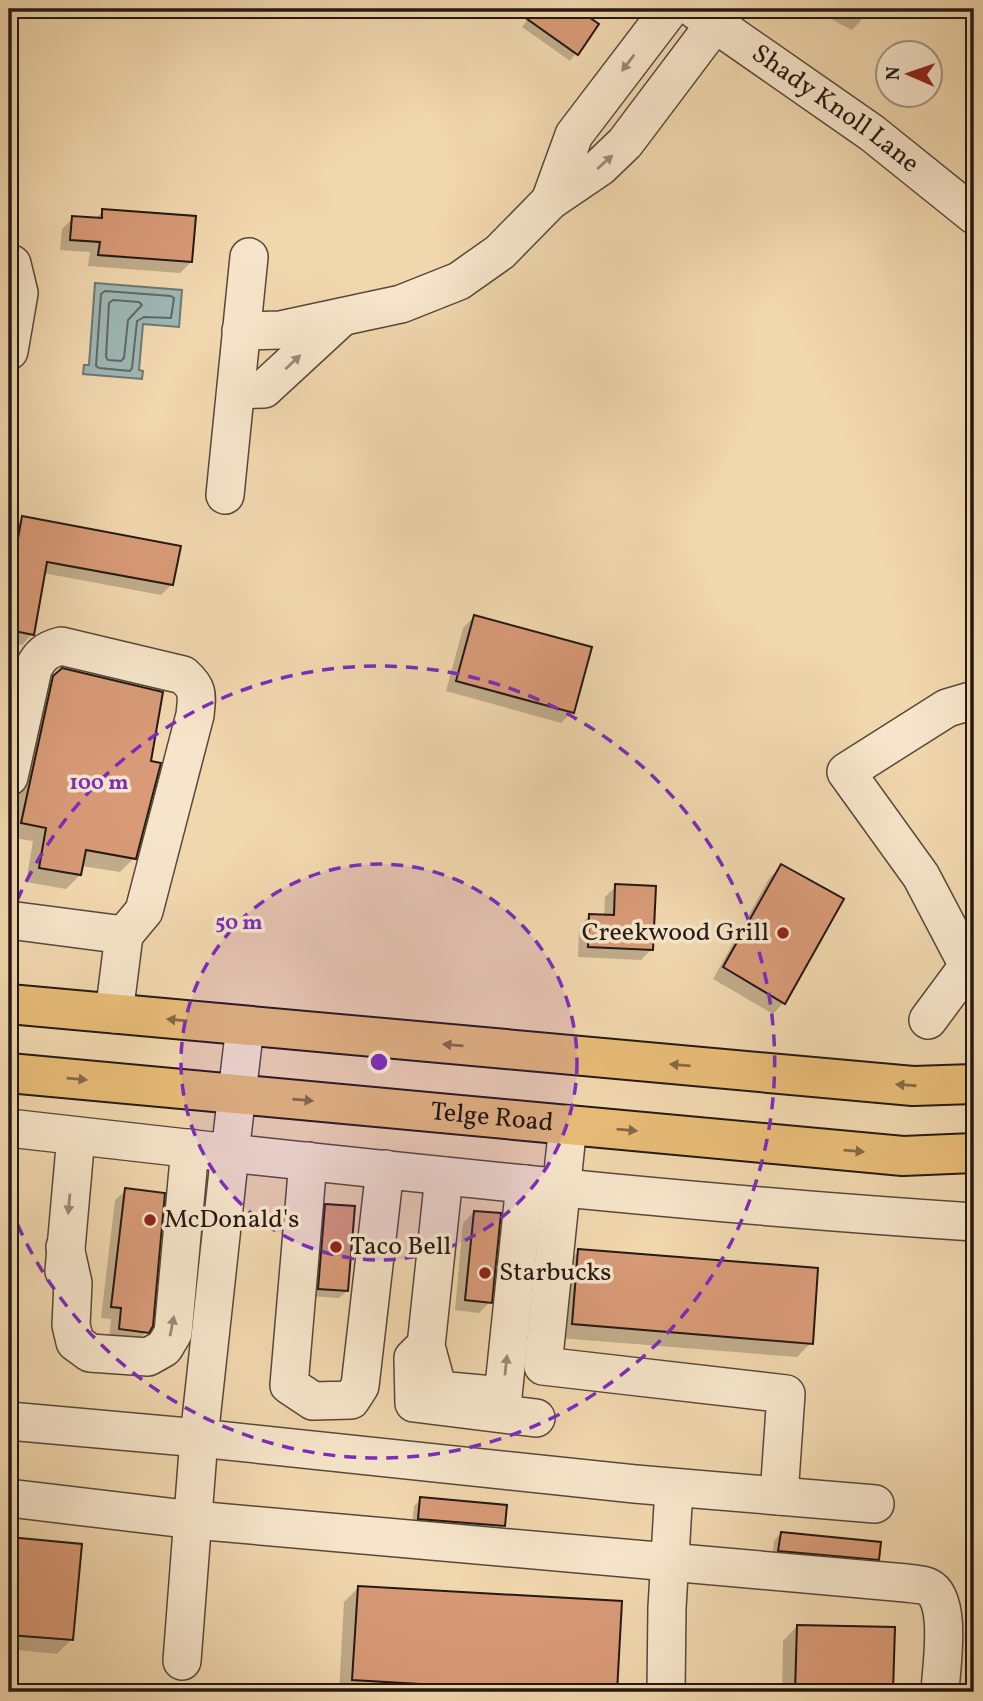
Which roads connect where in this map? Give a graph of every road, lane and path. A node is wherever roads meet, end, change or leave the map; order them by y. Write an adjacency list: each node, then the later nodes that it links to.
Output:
1 (670, 9): 3 (street, one-way to 3)
2 (712, 14): 3 (street, one-way to 2); 4 (street, Shady Knoll Lane)
3 (550, 201): 7 (street)
4 (974, 215)
5 (249, 257): 8 (street)
6 (9, 264): 9 (street)
7 (342, 317): 8 (street); 10 (street, one-way to 7)
8 (241, 331): 10 (street)
9 (9, 351)
10 (236, 390): 11 (street)
11 (225, 495)
12 (974, 700): 16 (street)
13 (9, 777): 15 (street)
14 (9, 920): 15 (street)
15 (124, 935): 18 (street)
16 (971, 972): 19 (street)
17 (9, 1004): 18 (main road)
18 (114, 1014): 20 (main road, one-way to 18)
19 (928, 1020)
20 (245, 1026): 22 (main road, one-way to 20); 23 (street)
21 (9, 1073): 23 (main road, Telge Road, one-way to 23)
22 (974, 1084)
23 (237, 1094): 24 (main road, Telge Road, one-way to 24); 28 (street)
24 (568, 1124): 29 (main road, Telge Road, one-way to 29); 33 (street)
25 (9, 1128): 26 (street)
26 (76, 1136): 27 (street); 35 (street, one-way to 35)
27 (190, 1148): 28 (street); 35 (street, one-way to 27)
28 (230, 1153): 30 (street); 38 (street)
29 (974, 1153)
30 (308, 1161): 31 (street); 31 (street)
31 (376, 1168): 32 (street)
32 (444, 1175): 33 (street); 36 (street)
33 (543, 1186): 34 (street); 36 (street, one-way to 33); 37 (street)
34 (974, 1222)
35 (65, 1247): 38 (street)
36 (426, 1346): 39 (street)
37 (543, 1366): 39 (street); 44 (street)
38 (206, 1373): 41 (street)
39 (537, 1418): 42 (street)
40 (9, 1421): 41 (street)
41 (199, 1438): 42 (street); 47 (street)
42 (530, 1473): 43 (street)
43 (674, 1488): 44 (street); 48 (street)
44 (779, 1496): 46 (street)
45 (9, 1499): 47 (street)
46 (875, 1504)
47 (194, 1520): 48 (street); 49 (street)
48 (670, 1564): 50 (street); 51 (street)
49 (182, 1661)
50 (666, 1692)
51 (940, 1692)

